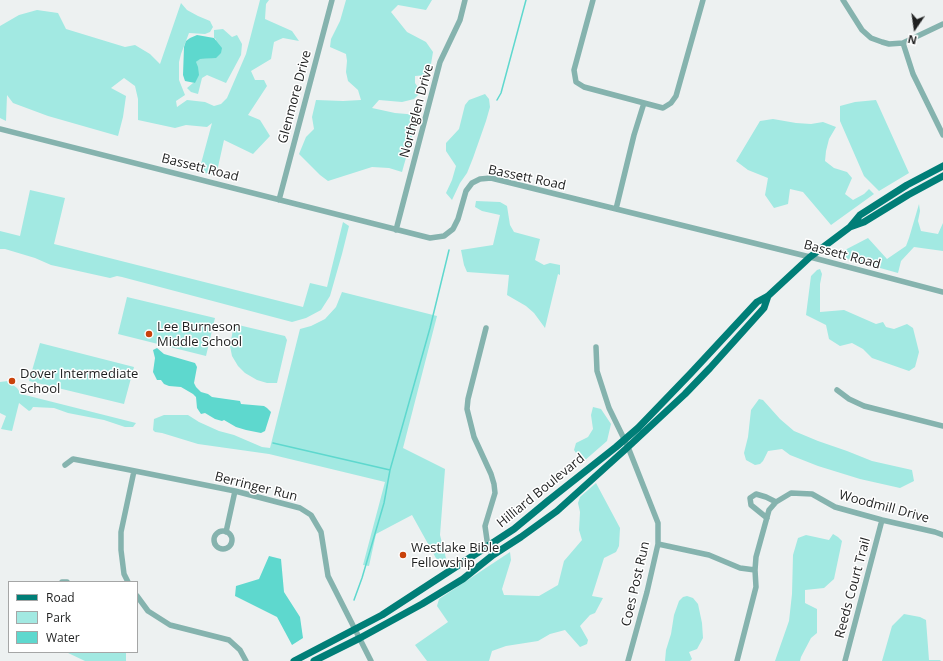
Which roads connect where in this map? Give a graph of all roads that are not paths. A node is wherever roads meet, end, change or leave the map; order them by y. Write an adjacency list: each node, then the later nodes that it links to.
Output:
1 (332, 0): 13 (street, Glenmore Drive)
2 (466, 0): 16 (street, Northglen Drive)
3 (593, 0): 8 (street)
4 (703, 0): 8 (street)
5 (843, 0): 7 (street)
6 (943, 24): 7 (street)
7 (902, 43): 10 (street)
8 (644, 103): 14 (street)
9 (0, 129): 13 (street, Bassett Road)
10 (943, 135)
11 (943, 166): 15 (main road, Hilliard Boulevard)
12 (943, 176): 15 (main road, Hilliard Boulevard)
13 (279, 200): 16 (street, Bassett Road)
14 (616, 209): 16 (street, Bassett Road); 17 (street, Bassett Road)
15 (850, 227): 17 (main road, Hilliard Boulevard)
16 (396, 230)
17 (810, 258): 18 (street, Bassett Road); 19 (main road, Hilliard Boulevard)
18 (943, 292)
19 (768, 296): 24 (main road, Hilliard Boulevard); 24 (main road, Hilliard Boulevard)
20 (486, 328): 34 (street)
21 (596, 347): 24 (street, Coes Post Run)
22 (838, 390): 23 (street)
23 (943, 426)
24 (627, 444): 33 (street, Coes Post Run); 34 (main road, Hilliard Boulevard); 35 (main road, Hilliard Boulevard)
25 (65, 465): 26 (street, Berringer Run)
26 (134, 471): 27 (street, Berringer Run); 37 (street)
27 (234, 491): 31 (street); 39 (street, Berringer Run)
28 (776, 502): 29 (street); 29 (street); 30 (street, Woodmill Drive)
29 (767, 518): 36 (street)
30 (882, 520): 32 (street, Woodmill Drive); 47 (street, Reeds Court Trail)
31 (226, 532)
32 (943, 535)
33 (658, 544): 36 (street); 45 (street, Coes Post Run)
34 (488, 547): 35 (street); 39 (main road, Hilliard Boulevard)
35 (493, 555): 40 (main road, Hilliard Boulevard)
36 (755, 570): 46 (street)
37 (128, 581)
38 (138, 597): 41 (street)
39 (355, 629): 40 (street, Berringer Run); 42 (main road, Hilliard Boulevard)
40 (360, 638): 43 (main road, Hilliard Boulevard); 44 (street, Berringer Run)
41 (246, 661)
42 (294, 661)
43 (314, 661)
44 (371, 661)
45 (628, 661)
46 (737, 661)
47 (845, 661)

